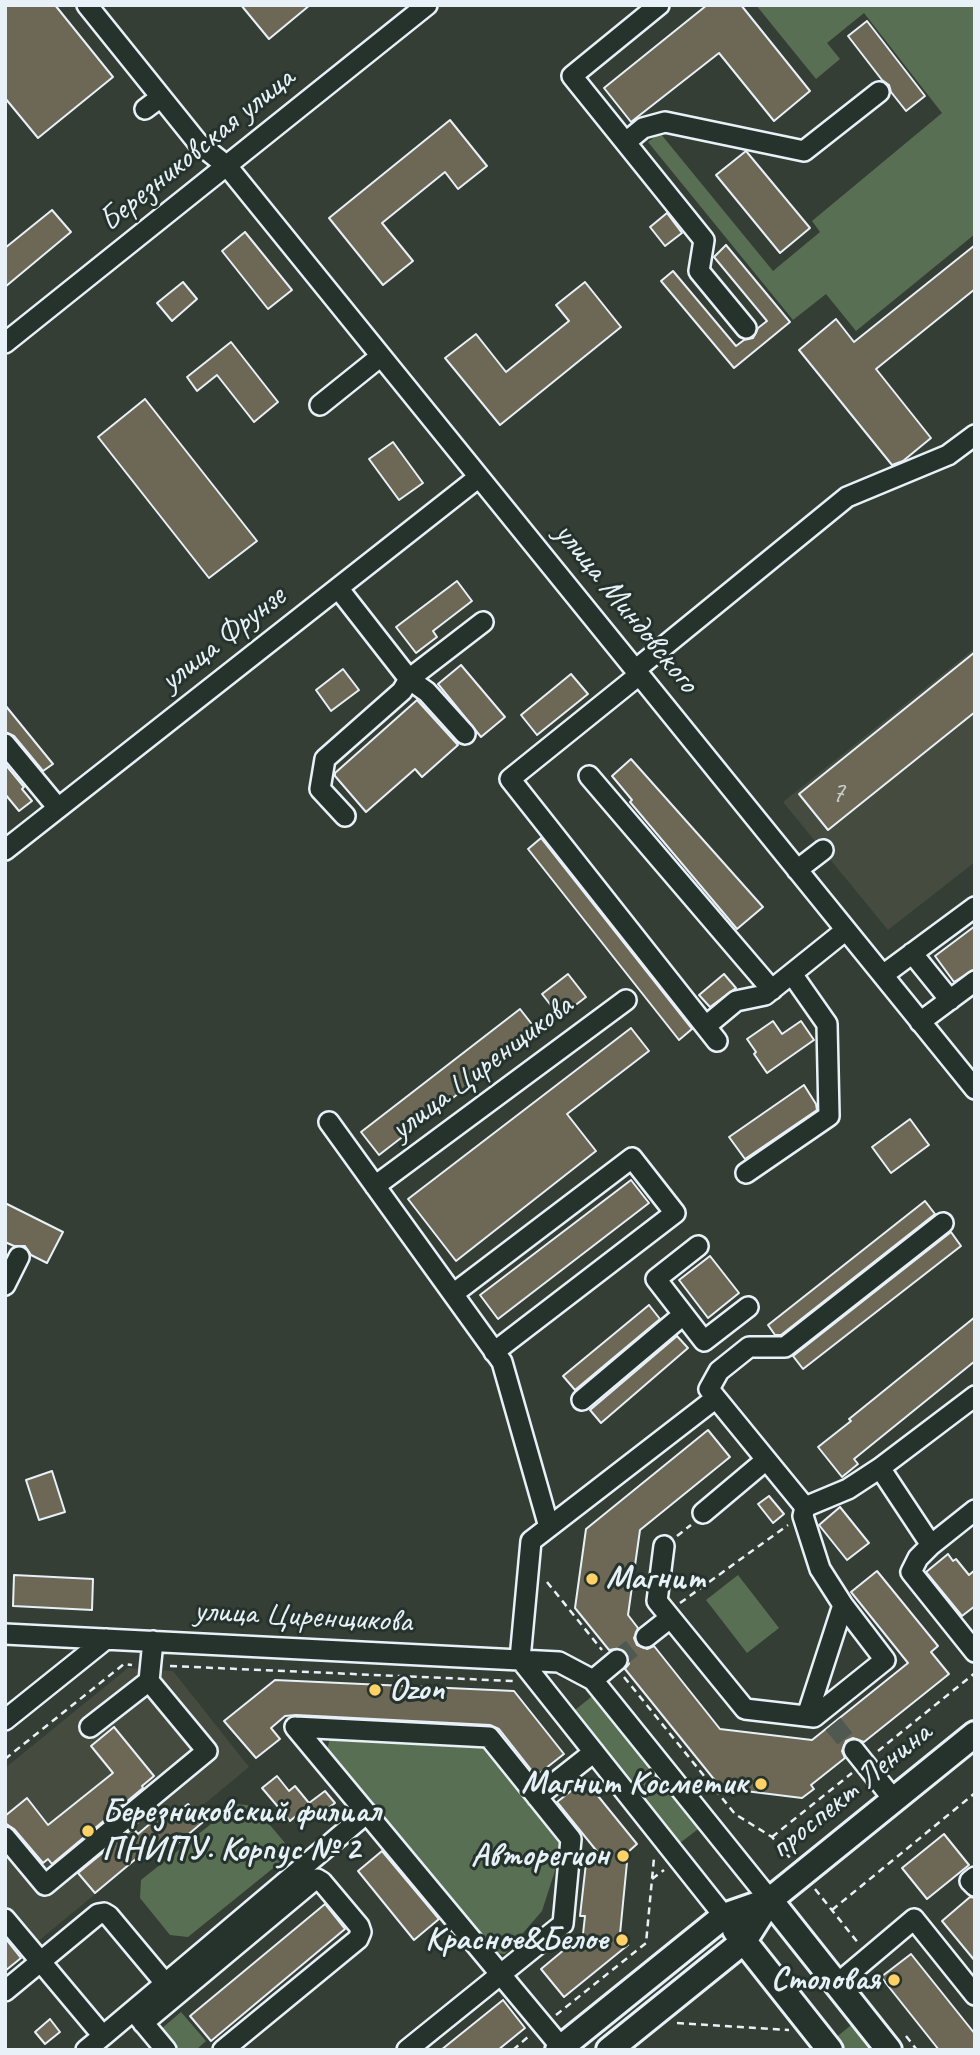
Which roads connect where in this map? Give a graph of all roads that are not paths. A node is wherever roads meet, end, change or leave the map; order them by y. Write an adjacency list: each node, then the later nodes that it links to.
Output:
1 (88, 5): 6 (street, улица Миндовского)
2 (659, 5): 5 (street)
3 (424, 6): 6 (street, Березниковская улица)
4 (879, 92): 5 (street)
5 (626, 142): 7 (street)
6 (228, 166): 8 (street, Березниковская улица); 9 (street, улица Миндовского)
7 (746, 328)
8 (5, 343)
9 (381, 356): 10 (street); 12 (street, улица Миндовского)
10 (320, 405)
11 (975, 435): 15 (street)
12 (479, 477): 13 (street, улица Фрунзе); 15 (street, улица Миндовского)
13 (338, 588): 16 (street); 20 (street, улица Фрунзе)
14 (483, 622): 16 (street)
15 (637, 672): 24 (street, улица Миндовского); 31 (street)
16 (409, 679): 17 (street); 21 (street)
17 (465, 734)
18 (5, 744): 20 (street)
19 (589, 776): 31 (street)
20 (58, 808): 22 (street, улица Фрунзе)
21 (345, 816)
22 (5, 850)
23 (823, 850): 24 (street)
24 (797, 870): 26 (street, улица Миндовского)
25 (975, 907): 27 (street)
26 (846, 930): 28 (street); 29 (street, улица Миндовского)
27 (912, 953): 29 (street); 33 (street)
28 (792, 974): 31 (street); 37 (street)
29 (883, 975): 34 (street, улица Миндовского)
30 (975, 981): 33 (street)
31 (772, 990)
32 (626, 1000): 38 (street, улица Циренщикова)
33 (950, 1000): 34 (street)
34 (920, 1022): 35 (street, улица Миндовского)
35 (975, 1089)
36 (329, 1122): 38 (street)
37 (746, 1173)
38 (375, 1186): 41 (street)
39 (943, 1223): 45 (street)
40 (698, 1246): 43 (street)
41 (453, 1294): 46 (street); 46 (street)
42 (748, 1307): 44 (street)
43 (683, 1315): 44 (street); 49 (street)
44 (729, 1322): 45 (street)
45 (749, 1347): 48 (street)
46 (494, 1352): 55 (street)
47 (975, 1396): 51 (street)
48 (716, 1398): 50 (street); 55 (street)
49 (582, 1400)
50 (766, 1460): 53 (street); 54 (street)
51 (880, 1468): 53 (street); 57 (street)
52 (975, 1510): 57 (street)
53 (804, 1512): 58 (street)
54 (700, 1517)
55 (550, 1527): 65 (street)
56 (670, 1541): 59 (street)
57 (931, 1545): 64 (street)
58 (843, 1605): 69 (street); 69 (street)
59 (668, 1615): 61 (street); 69 (street)
60 (5, 1634): 62 (street, улица Циренщикова)
61 (646, 1637)
62 (106, 1639): 63 (street, улица Циренщикова); 70 (street)
63 (153, 1641): 65 (street, улица Циренщикова); 68 (street)
64 (975, 1652)
65 (520, 1659): 67 (street, улица Циренщикова); 74 (street)
66 (615, 1662): 67 (street)
67 (593, 1680): 81 (street)
68 (149, 1681): 71 (street); 78 (street)
69 (821, 1717)
70 (5, 1720)
71 (90, 1727)
72 (975, 1734): 76 (main road, проспект Ленина)
73 (854, 1750): 76 (street)
74 (594, 1752): 75 (street); 82 (street)
75 (537, 1797): 77 (street); 86 (street)
76 (894, 1800): 81 (main road, проспект Ленина)
77 (367, 1813): 86 (street); 87 (street)
78 (5, 1837)
79 (975, 1877): 80 (street)
80 (975, 1886)
81 (770, 1900): 82 (main road, проспект Ленина); 84 (main road, проспект Ленина); 88 (main road)
82 (724, 1916): 84 (main road); 93 (main road, проспект Ленина)
83 (5, 1919): 85 (street)
84 (744, 1941): 98 (main road, проспект Ленина); 99 (main road)
85 (41, 1963): 87 (street); 89 (street); 92 (street)
86 (500, 1974): 93 (street); 97 (street)
87 (165, 1983): 91 (street)
88 (837, 1984): 90 (street); 100 (main road)
89 (5, 1991)
90 (975, 1995)
91 (138, 2017): 92 (street); 95 (street); 96 (street)
92 (103, 2036): 94 (street)
93 (560, 2049)
94 (86, 2050)
95 (166, 2050)
96 (223, 2050)
97 (407, 2050)
98 (609, 2050)
99 (830, 2050)
100 (889, 2050)

